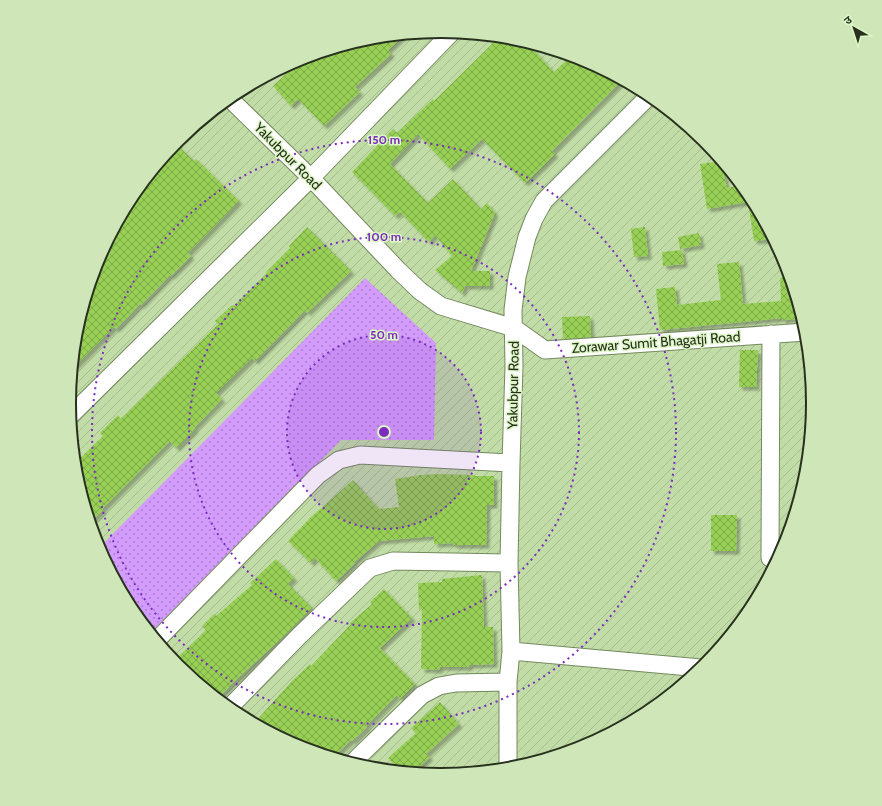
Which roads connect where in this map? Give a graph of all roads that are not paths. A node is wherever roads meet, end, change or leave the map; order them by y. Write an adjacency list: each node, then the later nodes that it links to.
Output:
1 (446, 38): 4 (street)
2 (645, 100): 5 (street)
3 (234, 103): 4 (street, Yakubpur Road)
4 (311, 178): 5 (street, Yakubpur Road); 8 (street)
5 (514, 328): 7 (street, Zorawar Sumit Bhagatji Road); 9 (street, Yakubpur Road)
6 (799, 332): 7 (street, Zorawar Sumit Bhagatji Road)
7 (771, 334): 10 (street)
8 (76, 410)
9 (511, 463): 11 (street, Yakubpur Road); 12 (street)
10 (770, 558)
11 (509, 563): 13 (street, Yakubpur Road); 16 (street)
12 (161, 636)
13 (511, 652): 14 (street); 15 (street, Yakubpur Road)
14 (692, 667)
15 (508, 682): 17 (street); 18 (street, Yakubpur Road)
16 (234, 703)
17 (357, 758)
18 (508, 762)

